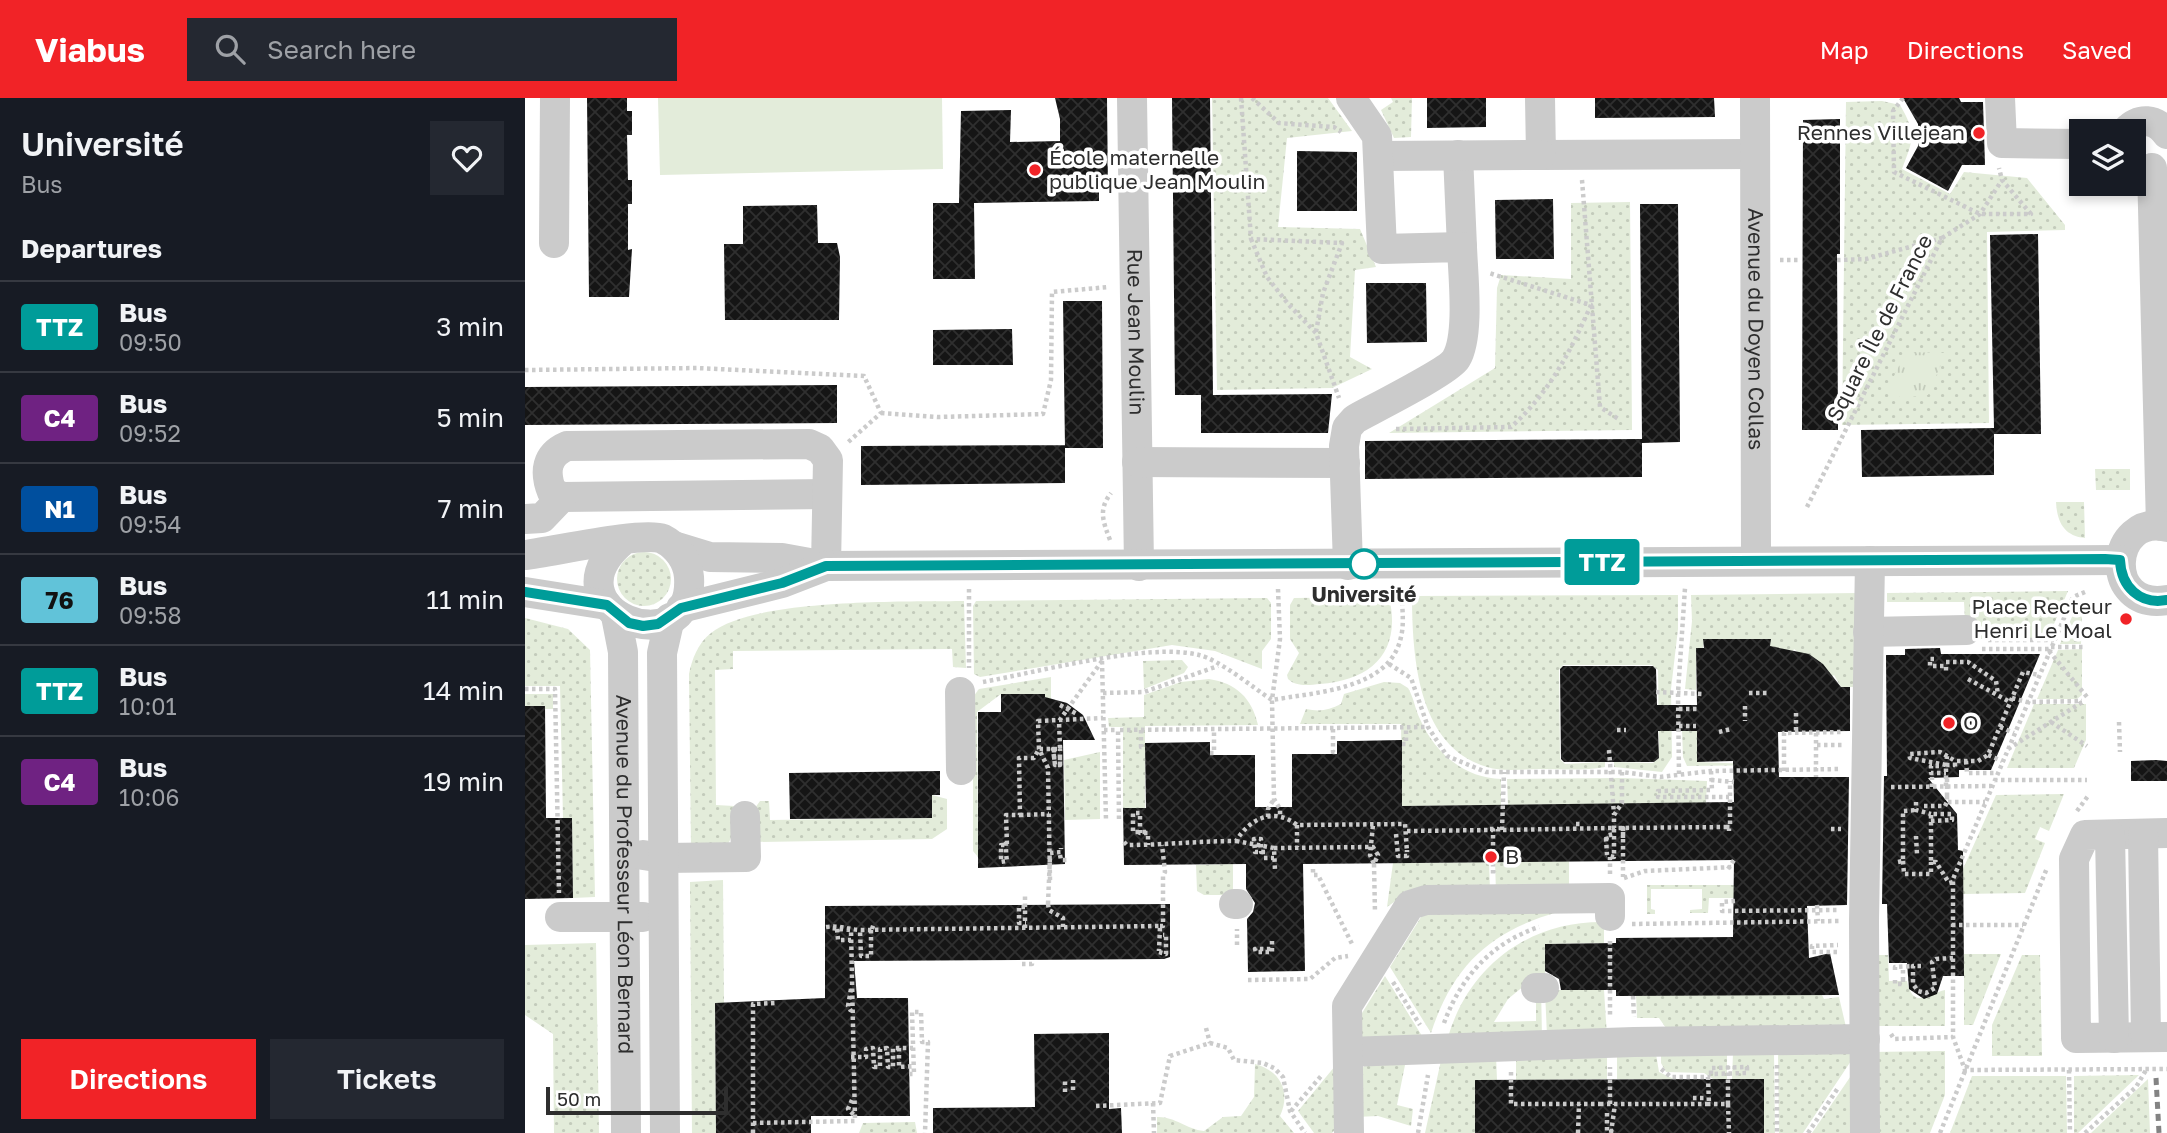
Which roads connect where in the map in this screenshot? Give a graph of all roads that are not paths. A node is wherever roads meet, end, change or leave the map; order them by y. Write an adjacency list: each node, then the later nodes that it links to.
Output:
1 (555, 98): 13 (street)
2 (1132, 98): 15 (street, Rue Jean Moulin)
3 (1351, 98): 8 (street)
4 (1541, 98): 11 (street)
5 (1755, 98): 9 (street, Avenue du Doyen Collas)
6 (2000, 98): 7 (street)
7 (2069, 144)
8 (1378, 146): 10 (street); 14 (street)
9 (1754, 154): 11 (street); 24 (street, Avenue du Doyen Collas)
10 (1458, 155): 11 (street); 14 (street)
11 (1541, 155)
12 (2151, 162): 20 (street)
13 (554, 243)
14 (1463, 258): 16 (street)
15 (1136, 462): 16 (street); 29 (street, Rue Jean Moulin)
16 (1345, 463): 27 (street)
17 (827, 494): 18 (street); 18 (street); 28 (street)
18 (562, 497): 19 (street)
19 (525, 519)
20 (2164, 526): 25 (street)
21 (624, 541): 22 (street); 23 (street); 32 (street)
22 (674, 546): 28 (street); 33 (street)
23 (525, 555)
24 (1756, 560): 26 (street); 27 (street)
25 (2120, 560): 26 (street); 31 (street)
26 (1870, 561): 34 (street)
27 (1348, 565): 29 (street)
28 (826, 566): 29 (street); 33 (street)
29 (1139, 566)
30 (525, 592): 32 (street)
31 (2164, 603)
32 (611, 610): 33 (street); 40 (street, Avenue du Professeur Léon Bernard)
33 (676, 613): 41 (street, Avenue du Professeur Léon Bernard)
34 (1868, 632): 35 (street); 47 (street)
35 (1978, 642)
36 (969, 688): 37 (street)
37 (961, 771)
38 (745, 816): 41 (street)
39 (2161, 837): 46 (street); 46 (street)
40 (624, 853): 41 (street); 44 (street, Avenue du Professeur Léon Bernard)
41 (663, 858): 45 (street, Avenue du Professeur Léon Bernard)
42 (1610, 916): 48 (street)
43 (560, 917): 44 (street)
44 (624, 917): 45 (street); 49 (street, Avenue du Professeur Léon Bernard)
45 (664, 917): 50 (street, Avenue du Professeur Léon Bernard)
46 (2157, 1037)
47 (1865, 1039): 48 (street); 52 (street)
48 (1337, 1062): 51 (street)
49 (626, 1133)
50 (665, 1133)
51 (1349, 1133)
52 (1865, 1133)

